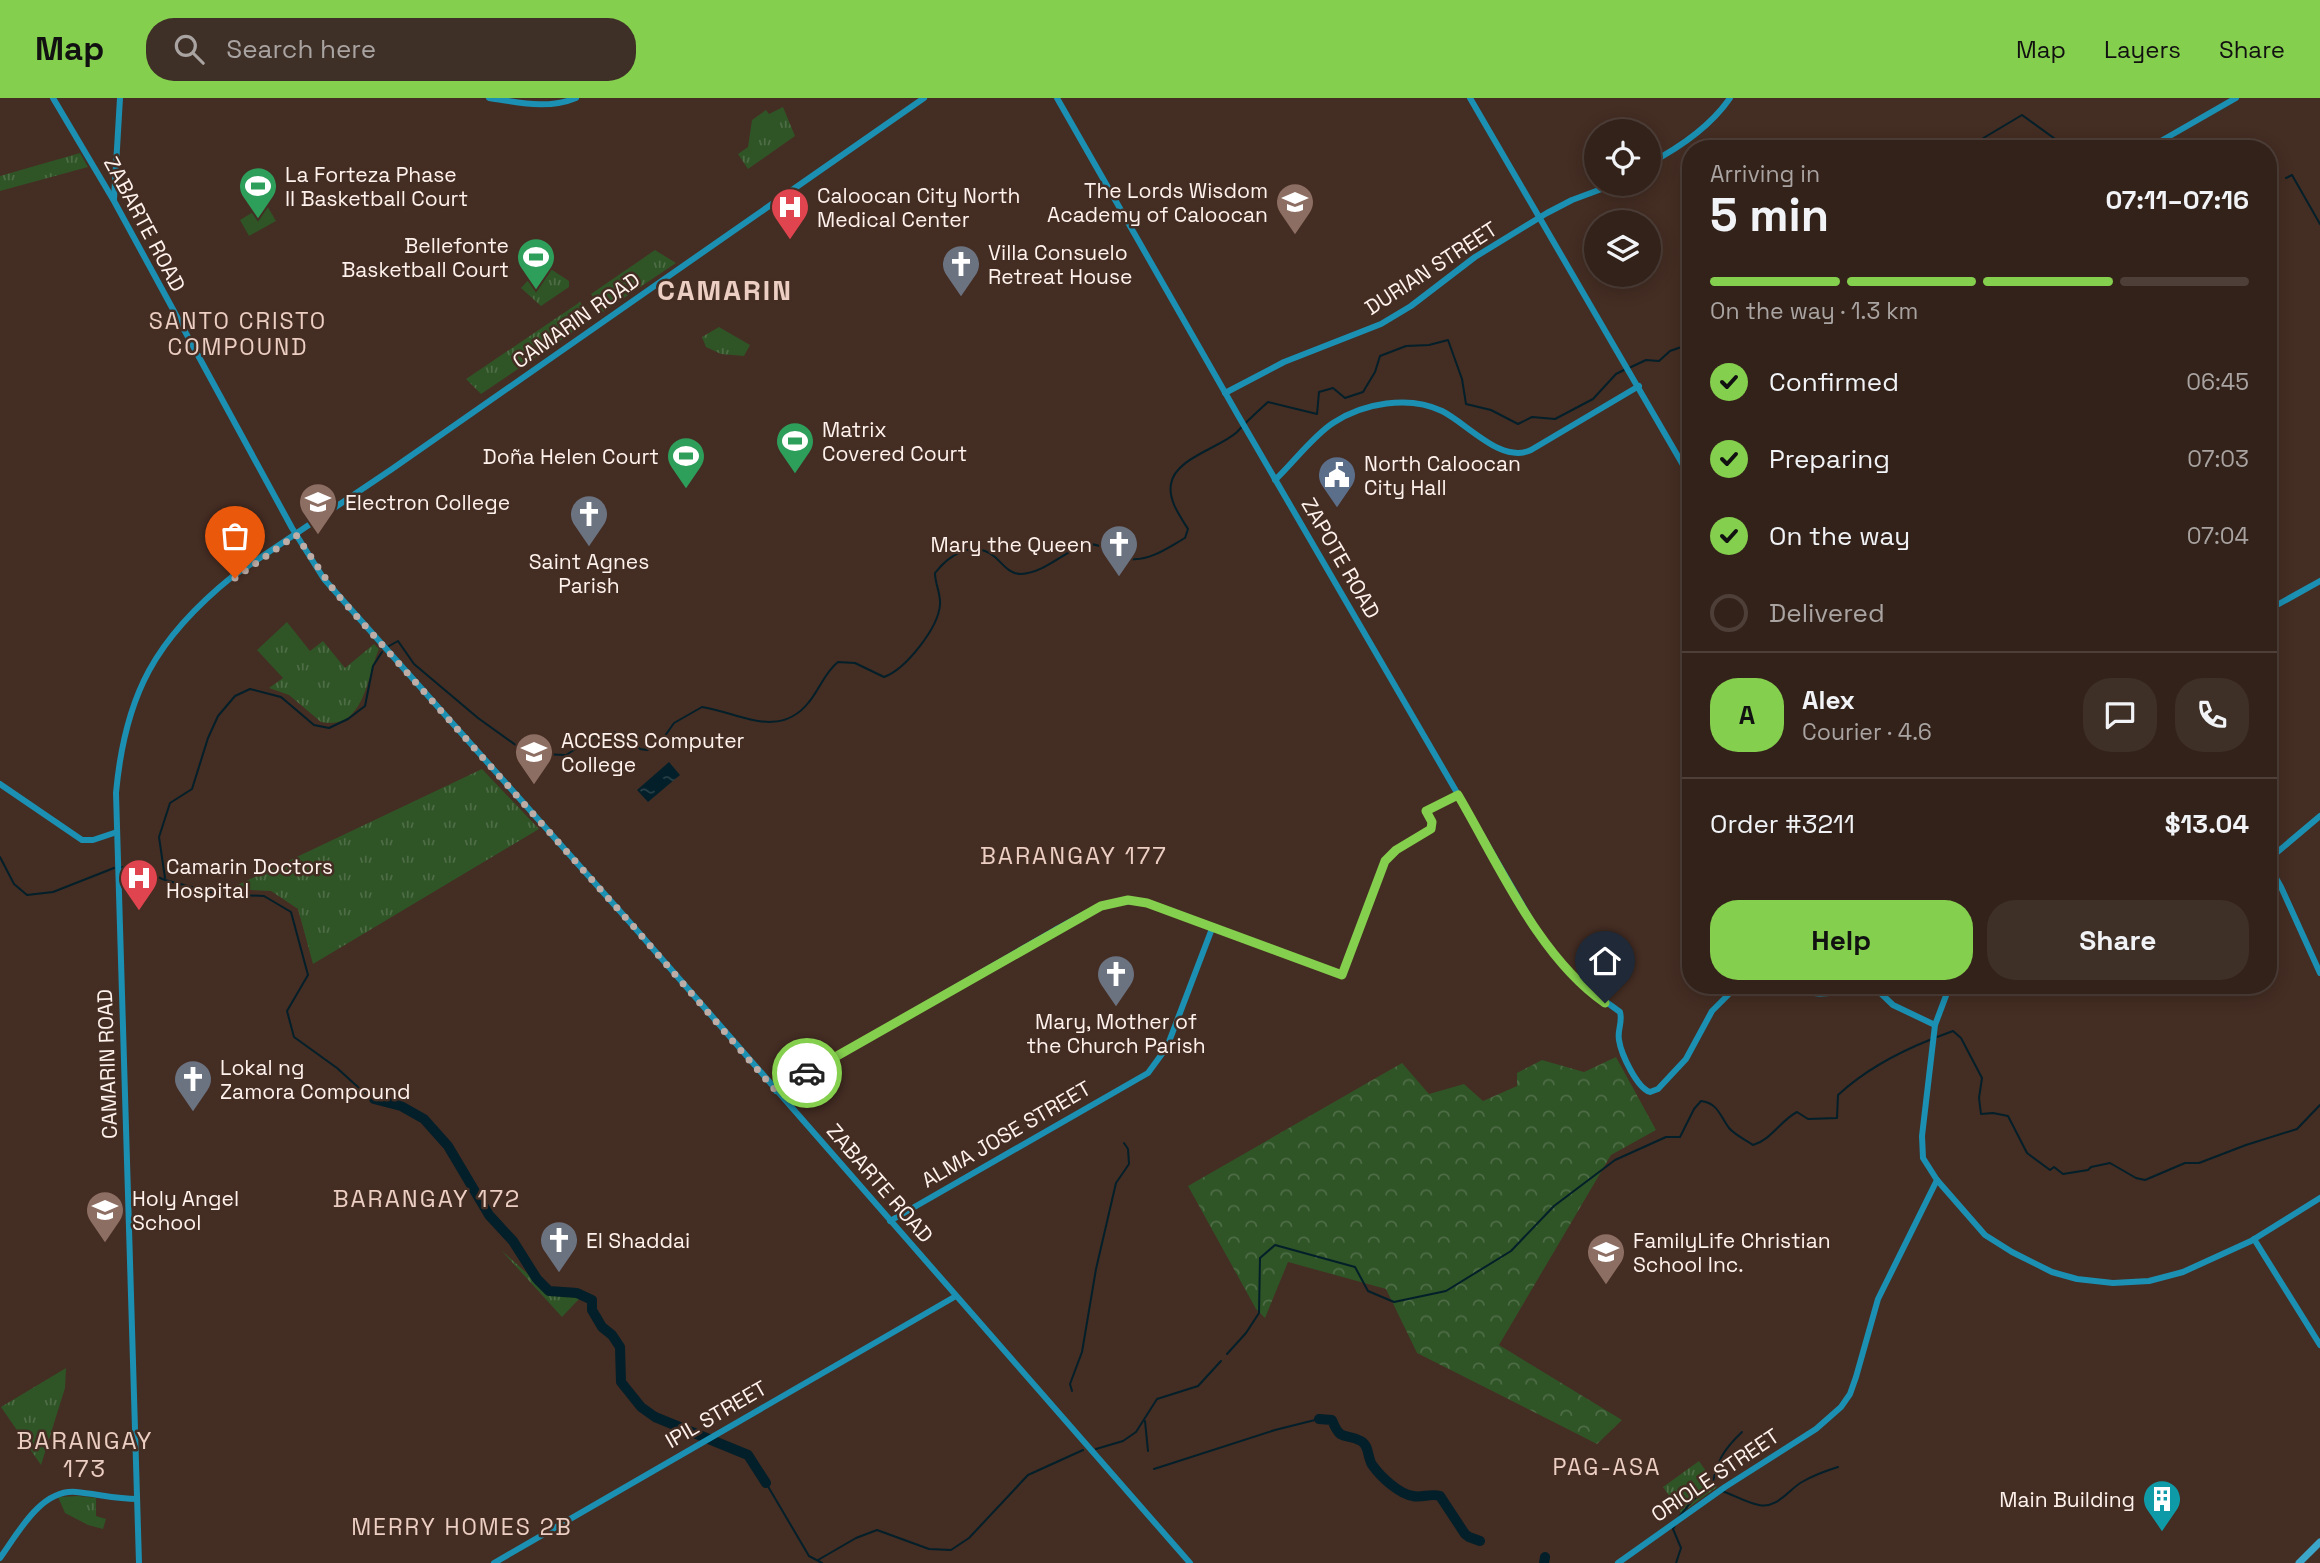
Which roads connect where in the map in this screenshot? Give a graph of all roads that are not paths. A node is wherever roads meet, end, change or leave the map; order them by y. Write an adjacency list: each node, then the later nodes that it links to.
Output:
1 (53, 98): 15 (main road, ZABARTE ROAD)
2 (120, 98): 15 (main road)
3 (489, 98): 4 (main road)
4 (576, 98)
5 (925, 98): 21 (main road, CAMARIN ROAD)
6 (1057, 98): 18 (main road, ZAPOTE ROAD)
7 (1470, 98): 16 (main road)
8 (1730, 98): 10 (main road)
9 (2236, 98): 11 (main road)
10 (1687, 140)
11 (2163, 140)
12 (1682, 145): 13 (main road)
13 (1661, 157)
14 (1584, 196): 16 (main road, DURIAN STREET)
15 (114, 201): 21 (main road, ZABARTE ROAD)
16 (1539, 219): 17 (main road); 18 (main road, DURIAN STREET)
17 (1639, 386): 19 (main road); 20 (main road)
18 (1225, 393): 20 (main road, ZAPOTE ROAD)
19 (1682, 463)
20 (1275, 480): 25 (main road, ZAPOTE ROAD)
21 (296, 535): 27 (main road, CAMARIN ROAD); 36 (main road, ZABARTE ROAD)
22 (2320, 581): 23 (main road)
23 (2277, 605)
24 (0, 784): 27 (main road)
25 (1458, 795): 30 (main road); 32 (main road, ZAPOTE ROAD)
26 (2320, 816): 28 (main road)
27 (117, 832): 43 (main road, CAMARIN ROAD)
28 (2277, 854)
29 (2277, 879): 31 (main road)
30 (1213, 926): 36 (main road); 39 (main road, ALMA JOSE STREET)
31 (2320, 973)
32 (1728, 994)
33 (1881, 994): 35 (main road)
34 (1947, 994): 35 (main road)
35 (1935, 1025): 37 (main road)
36 (776, 1091): 39 (main road, ZABARTE ROAD)
37 (1937, 1180): 40 (main road); 49 (main road, ORIOLE STREET)
38 (2320, 1198): 40 (main road)
39 (890, 1221): 41 (main road, ZABARTE ROAD)
40 (2254, 1239): 42 (main road)
41 (956, 1296): 47 (main road, IPIL STREET); 48 (main road, ZABARTE ROAD)
42 (2320, 1345)
43 (137, 1499): 45 (main road); 46 (main road, CAMARIN ROAD)
44 (2320, 1542): 50 (main road)
45 (0, 1558)
46 (139, 1563)
47 (495, 1563)
48 (1190, 1563)
49 (1618, 1563)
50 (2299, 1563)

